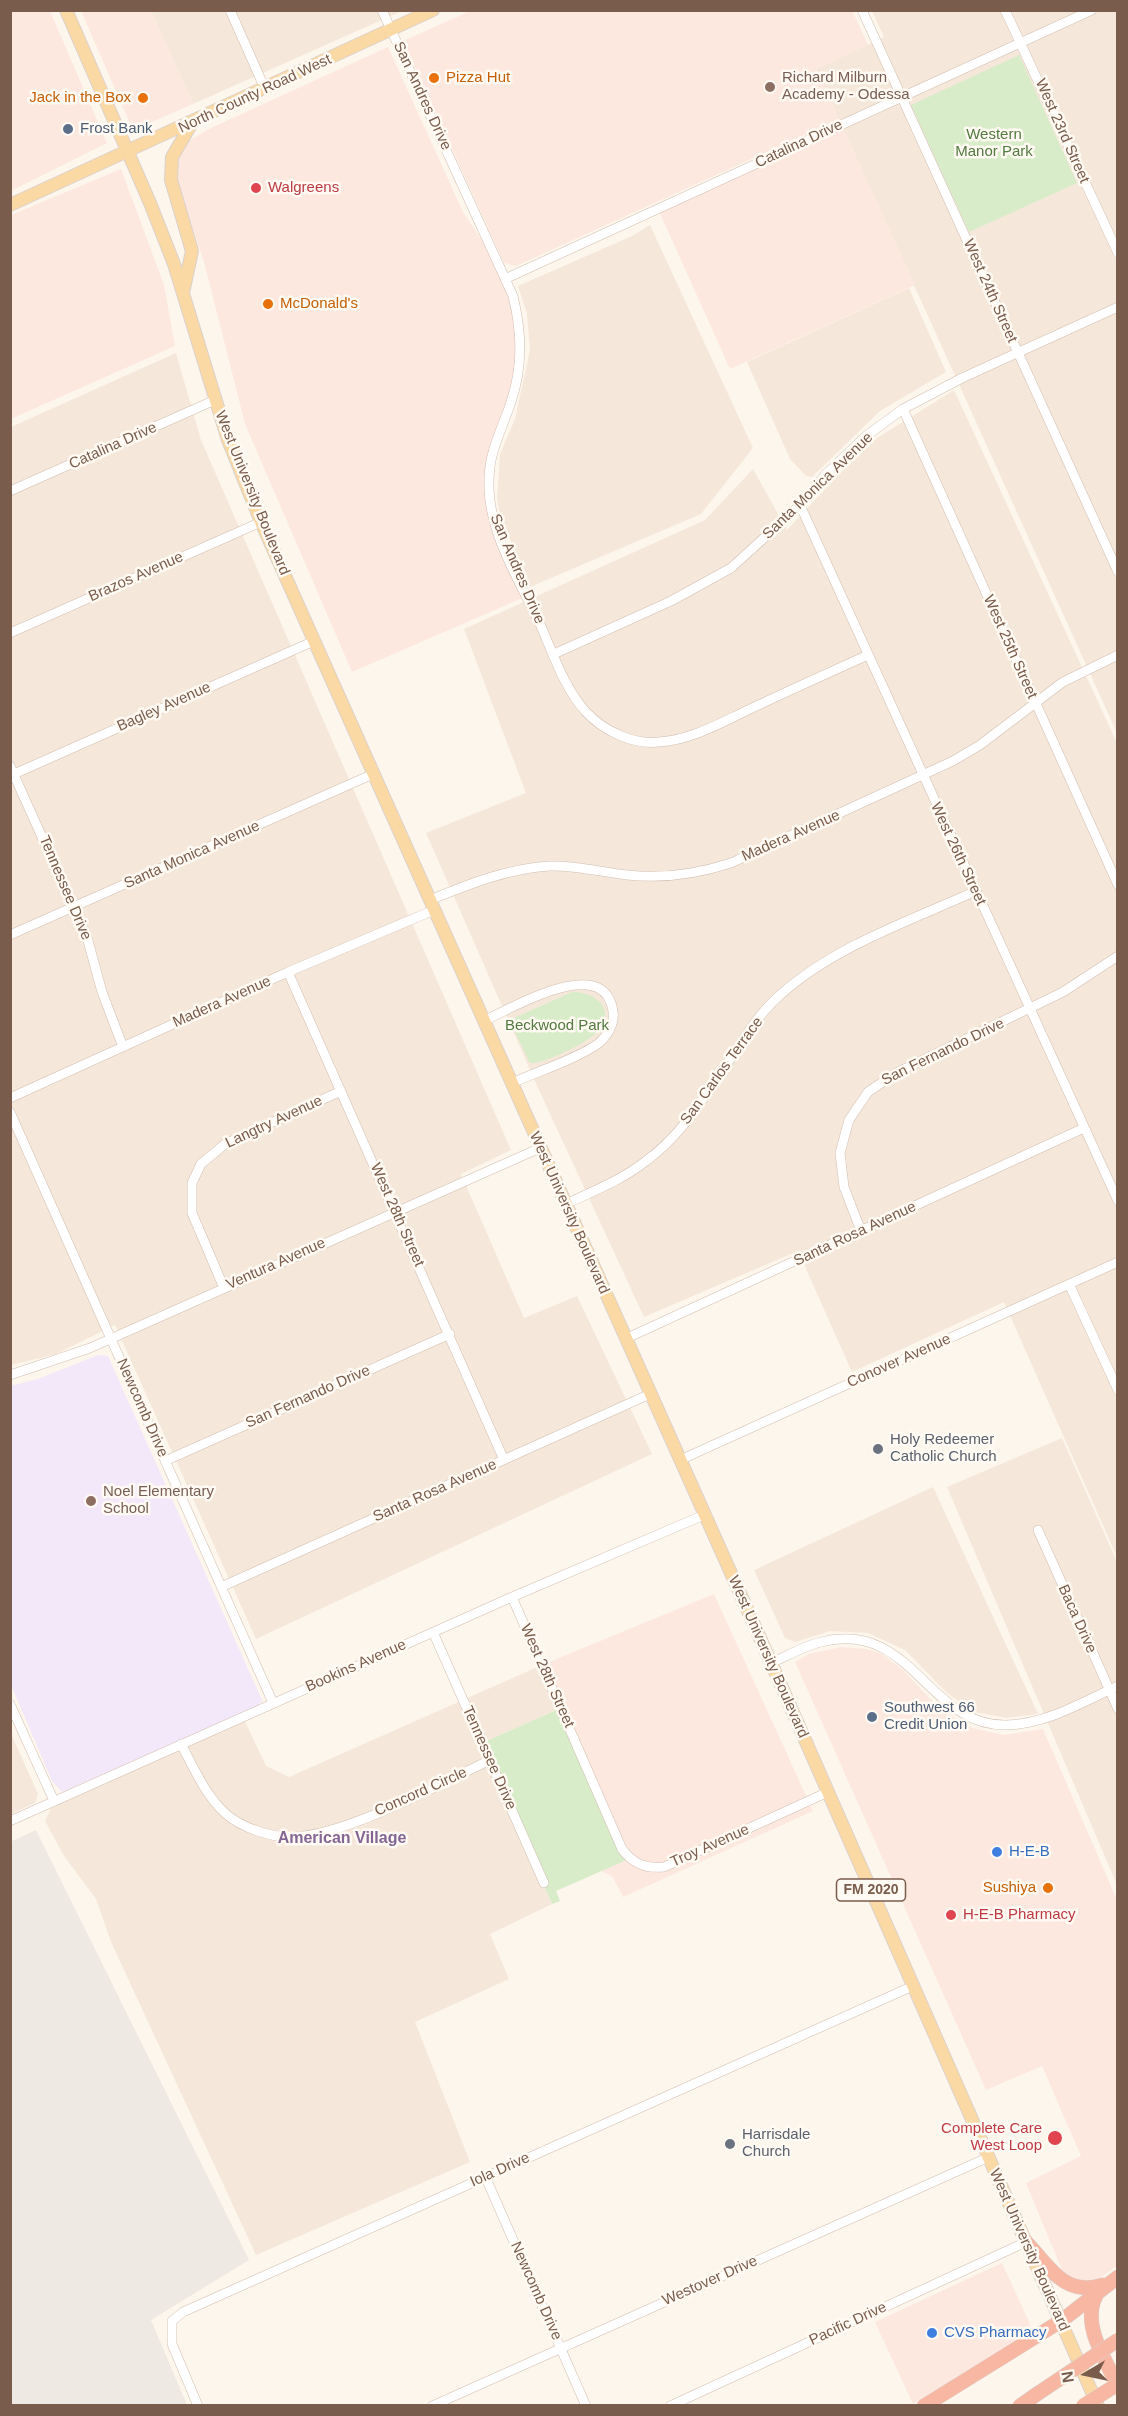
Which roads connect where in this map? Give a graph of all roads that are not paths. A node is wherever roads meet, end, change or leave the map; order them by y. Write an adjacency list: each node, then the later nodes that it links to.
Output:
1 (66, 10): 13 (main road, West University Boulevard)
2 (230, 10): 10 (street)
3 (382, 10): 8 (street, San Andres Drive)
4 (433, 10): 8 (main road, North County Road West)
5 (862, 10): 11 (street, West 24th Street)
6 (1005, 10): 9 (street, West 23rd Street)
7 (1092, 10): 9 (street, Catalina Drive)
8 (392, 31): 10 (main road, North County Road West); 16 (street, San Andres Drive)
9 (1022, 43): 11 (street, Catalina Drive); 15 (street, West 23rd Street)
10 (265, 89): 12 (main road, North County Road West)
11 (902, 98): 16 (street, Catalina Drive); 19 (street, West 24th Street)
12 (192, 123): 13 (main road, North County Road West); 17 (main road)
13 (128, 151): 14 (main road, North County Road West); 17 (main road, West University Boulevard)
14 (10, 205)
15 (1118, 253)
16 (507, 278): 28 (street, San Andres Drive)
17 (183, 295): 20 (main road, West University Boulevard)
18 (1118, 307): 19 (street, Santa Monica Avenue)
19 (1018, 352): 21 (street, Santa Monica Avenue); 25 (street, West 24th Street)
20 (215, 400): 22 (street, Catalina Drive); 24 (main road, West University Boulevard)
21 (903, 409): 23 (street, Santa Monica Avenue); 31 (street, West 25th Street)
22 (10, 491)
23 (800, 506): 28 (street, Santa Monica Avenue); 29 (street, West 26th Street)
24 (261, 522): 26 (street, Brazos Avenue); 27 (main road, West University Boulevard)
25 (1118, 572)
26 (10, 633)
27 (314, 641): 32 (street, Bagley Avenue); 33 (main road, West University Boulevard)
28 (554, 654): 29 (street, San Andres Drive)
29 (868, 655): 34 (street, West 26th Street)
30 (1118, 655): 31 (street, Madera Avenue)
31 (1035, 701): 34 (street, Madera Avenue); 35 (street, West 25th Street)
32 (12, 770): 38 (street, Tennessee Drive)
33 (373, 774): 37 (main road, West University Boulevard); 38 (street, Santa Monica Avenue)
34 (921, 777): 36 (street, West 26th Street); 37 (street, Madera Avenue)
35 (1118, 885)
36 (976, 891): 42 (street, West 26th Street); 52 (street, San Carlos Terrace)
37 (432, 905): 41 (street, Madera Avenue); 43 (main road, West University Boulevard)
38 (75, 907): 39 (street, Santa Monica Avenue); 44 (street, Tennessee Drive)
39 (10, 935)
40 (1118, 956): 42 (street, San Fernando Drive)
41 (288, 972): 44 (street, Madera Avenue); 46 (street, West 28th Street)
42 (1030, 1009): 49 (street, West 26th Street); 54 (street, San Fernando Drive)
43 (483, 1021): 45 (main road, West University Boulevard); 45 (street)
44 (123, 1047): 47 (street, Madera Avenue)
45 (512, 1083): 50 (main road, West University Boulevard)
46 (341, 1091): 53 (street, West 28th Street); 57 (street, Langtry Avenue)
47 (10, 1098)
48 (10, 1112): 59 (street, Newcomb Drive)
49 (1084, 1128): 51 (street, West 26th Street); 54 (street, Santa Rosa Avenue)
50 (540, 1148): 52 (main road, West University Boulevard); 53 (street, Ventura Avenue)
51 (1118, 1201)
52 (566, 1204): 60 (main road, West University Boulevard)
53 (395, 1211): 57 (street, Ventura Avenue); 58 (street, West 28th Street)
54 (861, 1231): 60 (street, Santa Rosa Avenue)
55 (1118, 1262): 56 (street, Conover Avenue)
56 (1069, 1284): 62 (street); 65 (street, Conover Avenue)
57 (224, 1288): 59 (street, Ventura Avenue)
58 (450, 1334): 64 (street, West 28th Street); 66 (street, San Fernando Drive)
59 (111, 1338): 61 (street, Ventura Avenue); 66 (street, Newcomb Drive)
60 (625, 1339): 63 (main road, West University Boulevard)
61 (10, 1375)
62 (1118, 1390)
63 (650, 1394): 64 (street, Santa Rosa Avenue); 65 (main road, West University Boulevard)
64 (504, 1460): 69 (street, Santa Rosa Avenue)
65 (680, 1460): 67 (main road, West University Boulevard / FM 2020)
66 (165, 1461): 69 (street, Newcomb Drive)
67 (704, 1515): 70 (street, Bookins Avenue); 72 (main road, West University Boulevard / FM 2020)
68 (1038, 1530): 73 (street, Baca Drive)
69 (221, 1587): 74 (street, Newcomb Drive)
70 (512, 1597): 71 (street, Bookins Avenue); 78 (street, West 28th Street)
71 (433, 1632): 74 (street, Bookins Avenue); 79 (street, Tennessee Drive)
72 (771, 1663): 73 (street); 80 (main road, West University Boulevard / FM 2020)
73 (1113, 1688): 76 (street, Baca Drive)
74 (273, 1703): 77 (street, Bookins Avenue)
75 (10, 1704): 81 (street)
76 (1118, 1709)
77 (181, 1744): 79 (street, Concord Circle); 81 (street, Bookins Avenue)
78 (581, 1755): 80 (street, Troy Avenue)
79 (490, 1760): 83 (street, Tennessee Drive)
80 (828, 1792): 84 (main road, West University Boulevard / FM 2020)
81 (54, 1801): 82 (street, Bookins Avenue)
82 (10, 1821)
83 (544, 1883)
84 (913, 1986): 85 (main road, West University Boulevard / FM 2020); 86 (street, Iola Drive)
85 (988, 2157): 87 (main road, West University Boulevard / FM 2020); 92 (street, Westover Drive)
86 (485, 2176): 92 (street, Newcomb Drive); 94 (street, Iola Drive)
87 (1026, 2242): 88 (highway); 90 (main road, West University Boulevard / FM 2020); 97 (street, Pacific Drive)
88 (1114, 2280): 89 (highway)
89 (1098, 2292): 90 (highway); 93 (highway)
90 (1060, 2321): 98 (highway); 101 (main road, West University Boulevard / FM 2020)
91 (1118, 2340): 99 (highway, bridge)
92 (561, 2347): 95 (street, Westover Drive); 96 (street, Newcomb Drive)
93 (1118, 2385): 100 (highway, bridge)
94 (198, 2406)
95 (432, 2406)
96 (586, 2406)
97 (670, 2406)
98 (924, 2406)
99 (1020, 2406)
100 (1083, 2406)
101 (1098, 2406)

